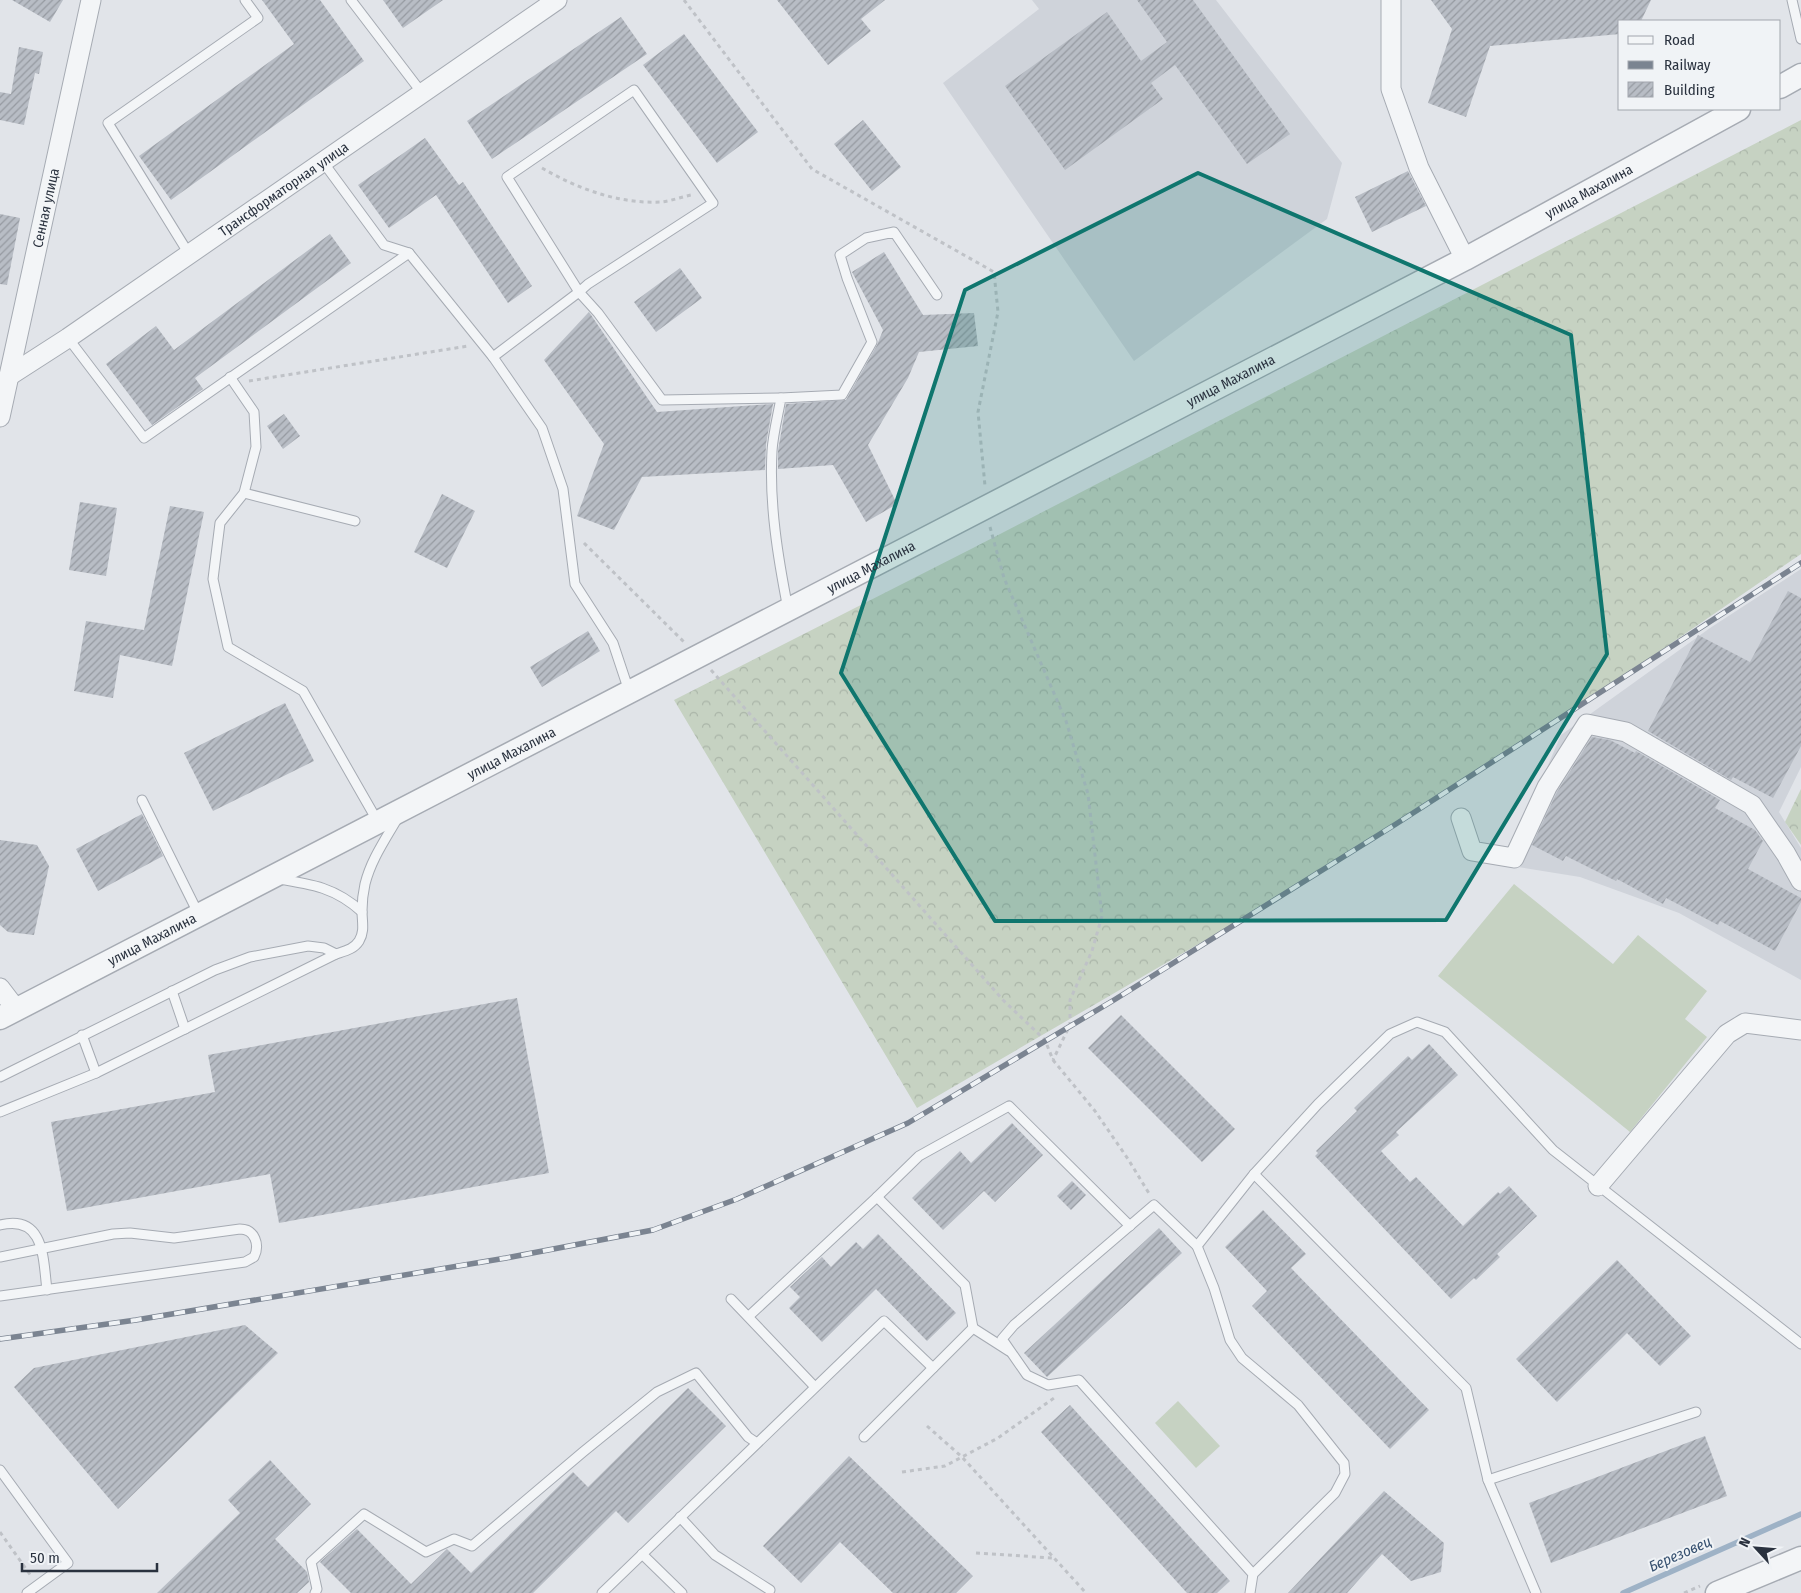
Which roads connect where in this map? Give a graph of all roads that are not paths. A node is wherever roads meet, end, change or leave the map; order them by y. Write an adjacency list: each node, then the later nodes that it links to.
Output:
1 (91, 0): 20 (street, Сенная улица)
2 (245, 0): 14 (lane)
3 (351, 0): 10 (lane)
4 (557, 0): 10 (street, Трансформаторная улица)
5 (1391, 0): 15 (street)
6 (1792, 0): 7 (lane)
7 (1801, 39)
8 (1801, 75): 9 (street)
9 (1781, 86)
10 (422, 93): 12 (street, Трансформаторная улица)
11 (1737, 110): 15 (street, улица Махалина)
12 (323, 162): 13 (lane); 14 (street, Трансформаторная улица)
13 (409, 253): 19 (lane); 21 (lane)
14 (190, 254): 18 (street, Трансформаторная улица)
15 (1465, 259): 26 (street, улица Махалина)
16 (578, 292): 16 (lane); 19 (lane); 22 (lane)
17 (937, 295): 22 (lane)
18 (68, 338): 20 (street, Трансформаторная улица); 21 (lane)
19 (493, 357): 27 (lane)
20 (4, 375): 23 (street, Сенная улица)
21 (232, 381): 24 (lane)
22 (781, 398): 26 (lane)
23 (0, 417)
24 (244, 493): 25 (lane); 31 (lane)
25 (355, 521)
26 (788, 609): 27 (street, улица Махалина)
27 (630, 692): 29 (street, улица Махалина)
28 (142, 800): 35 (lane)
29 (403, 810): 31 (street, улица Махалина); 34 (lane)
30 (1461, 818): 33 (street)
31 (378, 823): 32 (street, улица Махалина)
32 (272, 878): 34 (lane); 35 (street, улица Махалина)
33 (1801, 881)
34 (362, 912): 36 (lane)
35 (199, 916): 39 (street, улица Махалина)
36 (336, 954): 38 (lane); 40 (lane)
37 (0, 988): 39 (street)
38 (172, 991): 40 (lane); 42 (lane)
39 (8, 1014)
40 (185, 1029): 43 (lane)
41 (1801, 1030): 47 (street)
42 (82, 1035): 43 (lane); 44 (lane)
43 (96, 1072): 45 (lane)
44 (0, 1077)
45 (0, 1112)
46 (1254, 1174): 47 (lane); 51 (lane); 67 (lane)
47 (1598, 1186): 59 (lane)
48 (877, 1198): 50 (lane); 57 (lane); 58 (lane)
49 (0, 1225): 52 (lane)
50 (1130, 1226): 51 (lane); 60 (lane)
51 (1197, 1246): 71 (lane)
52 (42, 1249): 53 (lane); 54 (lane); 54 (lane)
53 (0, 1257)
54 (48, 1290): 55 (lane)
55 (0, 1296)
56 (731, 1299): 57 (lane)
57 (749, 1316): 62 (lane)
58 (973, 1328): 60 (lane); 61 (lane)
59 (1801, 1344)
60 (1011, 1353): 71 (lane)
61 (933, 1368): 62 (lane); 64 (lane)
62 (815, 1387): 65 (lane)
63 (1696, 1412): 67 (lane)
64 (864, 1437)
65 (757, 1443): 68 (lane); 74 (lane)
66 (0, 1470): 73 (lane)
67 (1488, 1480): 78 (lane)
68 (680, 1517): 69 (lane); 72 (lane)
69 (642, 1554): 75 (lane); 76 (lane)
70 (1801, 1558): 79 (street)
71 (1254, 1574): 77 (lane)
72 (770, 1592)
73 (27, 1593)
74 (315, 1593)
75 (602, 1593)
76 (682, 1593)
77 (1250, 1593)
78 (1536, 1593)
79 (1717, 1593)

